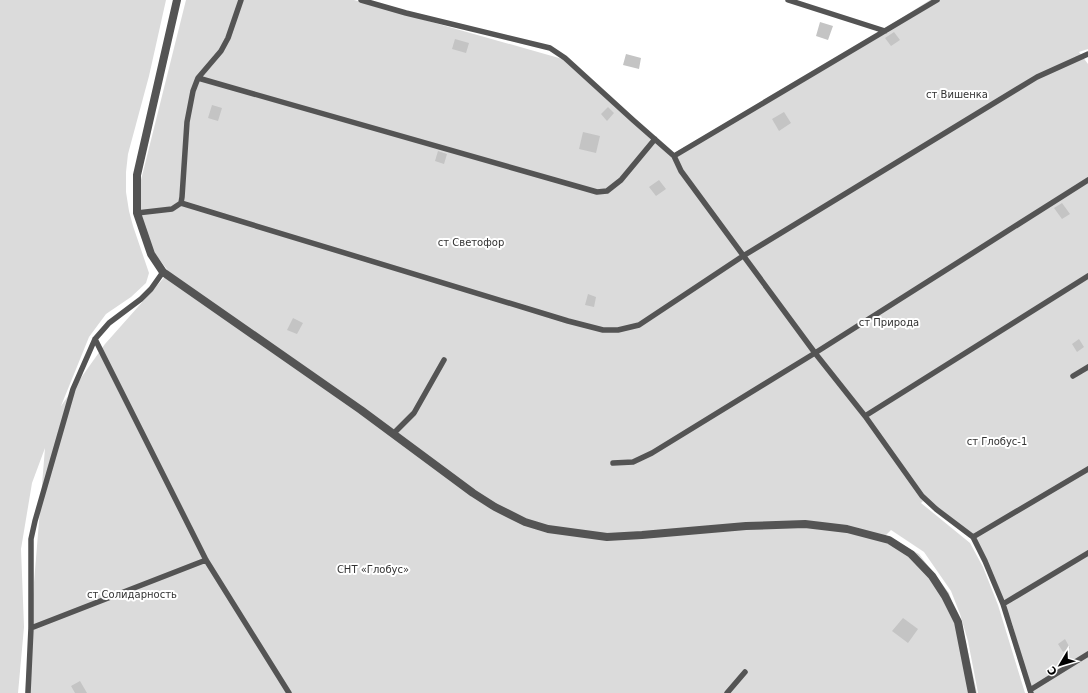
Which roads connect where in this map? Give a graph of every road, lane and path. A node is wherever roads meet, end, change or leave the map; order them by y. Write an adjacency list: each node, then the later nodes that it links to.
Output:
1 (177, 0): 13 (street)
2 (241, 0): 8 (lane)
3 (361, 0): 9 (lane)
4 (788, 0): 6 (lane)
5 (937, 0): 6 (lane)
6 (885, 31): 10 (lane)
7 (1088, 54): 14 (lane)
8 (198, 78): 9 (lane); 12 (lane)
9 (655, 139): 10 (lane)
10 (674, 156): 14 (lane)
11 (1088, 180): 18 (lane)
12 (181, 203): 13 (lane); 14 (lane)
13 (137, 213): 15 (street)
14 (743, 256): 18 (lane)
15 (163, 272): 17 (lane); 23 (street)
16 (1088, 276): 22 (lane)
17 (95, 340): 28 (lane); 30 (lane)
18 (814, 353): 22 (lane); 24 (lane)
19 (444, 360): 23 (lane)
20 (1088, 367): 21 (lane)
21 (1073, 376)
22 (865, 416): 26 (lane)
23 (393, 434): 37 (street)
24 (613, 463)
25 (1088, 469): 26 (lane)
26 (973, 537): 29 (lane)
27 (1088, 553): 29 (lane)
28 (206, 560): 30 (lane); 35 (lane)
29 (1003, 604): 33 (lane)
30 (32, 628): 34 (lane)
31 (1088, 654): 33 (lane)
32 (745, 672): 36 (lane)
33 (1030, 692)
34 (28, 693)
35 (289, 693)
36 (727, 693)
37 (972, 693)

